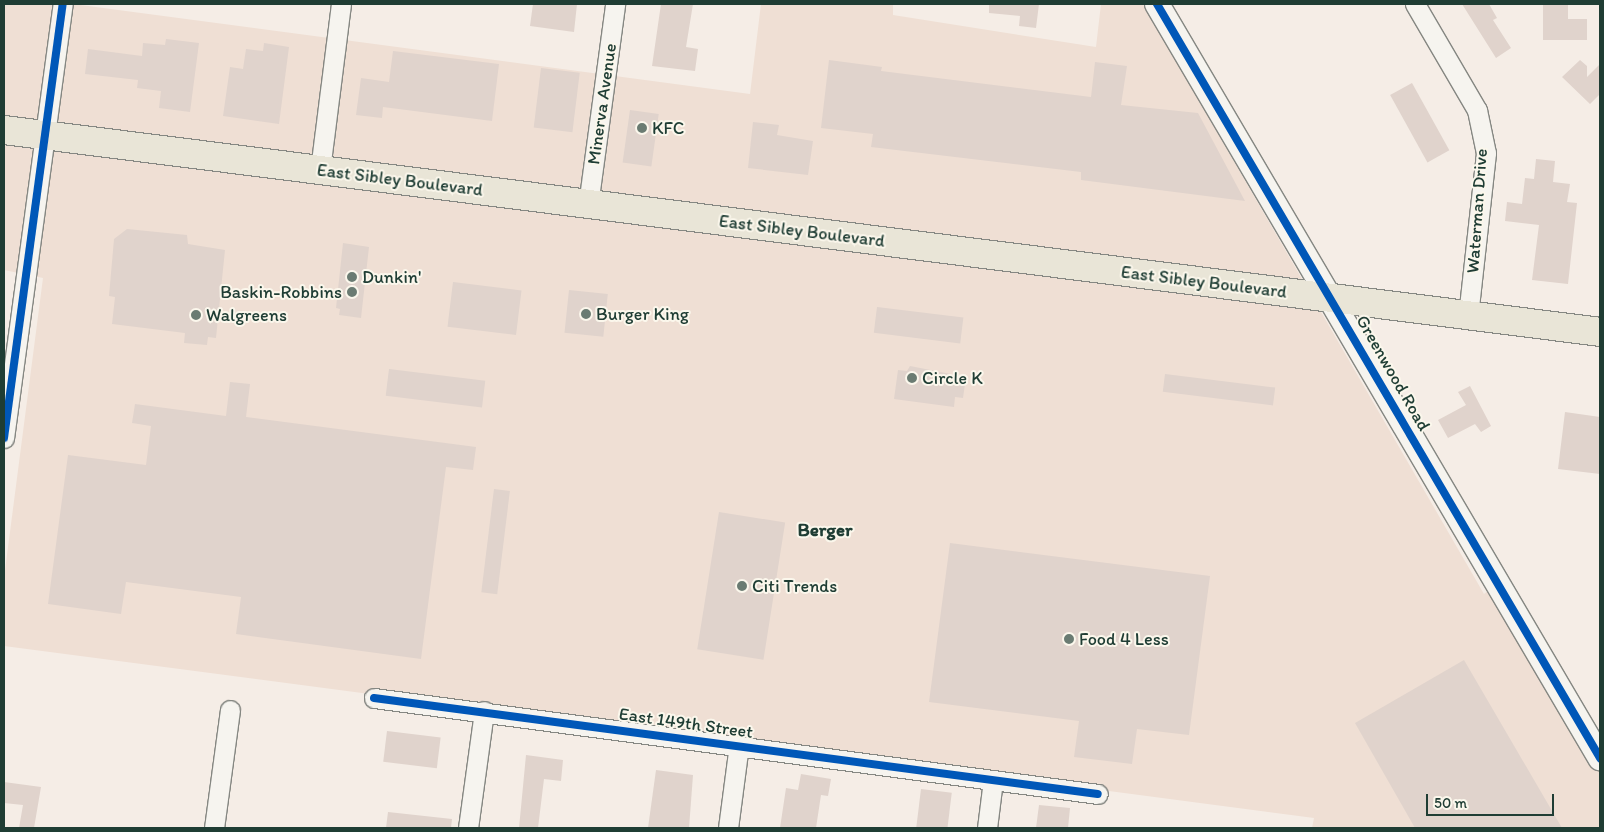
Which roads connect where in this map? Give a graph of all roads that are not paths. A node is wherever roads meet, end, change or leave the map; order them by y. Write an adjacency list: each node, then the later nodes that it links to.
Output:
1 (63, 4): 7 (street)
2 (341, 4): 8 (street)
3 (615, 4): 9 (street, Minerva Avenue)
4 (1157, 4): 10 (street, Greenwood Road)
5 (1415, 4): 11 (street, Waterman Drive)
6 (4, 130): 7 (main road, East Sibley Boulevard)
7 (45, 135): 8 (main road, East Sibley Boulevard); 13 (street)
8 (320, 170): 9 (main road, East Sibley Boulevard)
9 (588, 205): 10 (main road, East Sibley Boulevard)
10 (1331, 298): 11 (main road, East Sibley Boulevard); 18 (street, Greenwood Road)
11 (1468, 316): 12 (main road, East Sibley Boulevard)
12 (1600, 332)
13 (4, 438)
14 (374, 698): 16 (street, East 149th Street)
15 (230, 710): 21 (street)
16 (484, 711): 17 (street, East 149th Street); 22 (street)
17 (739, 745): 19 (street, East 149th Street); 23 (street)
18 (1600, 758)
19 (993, 780): 20 (street, East 149th Street); 24 (street)
20 (1098, 794)
21 (214, 828)
22 (468, 828)
23 (728, 828)
24 (987, 828)

